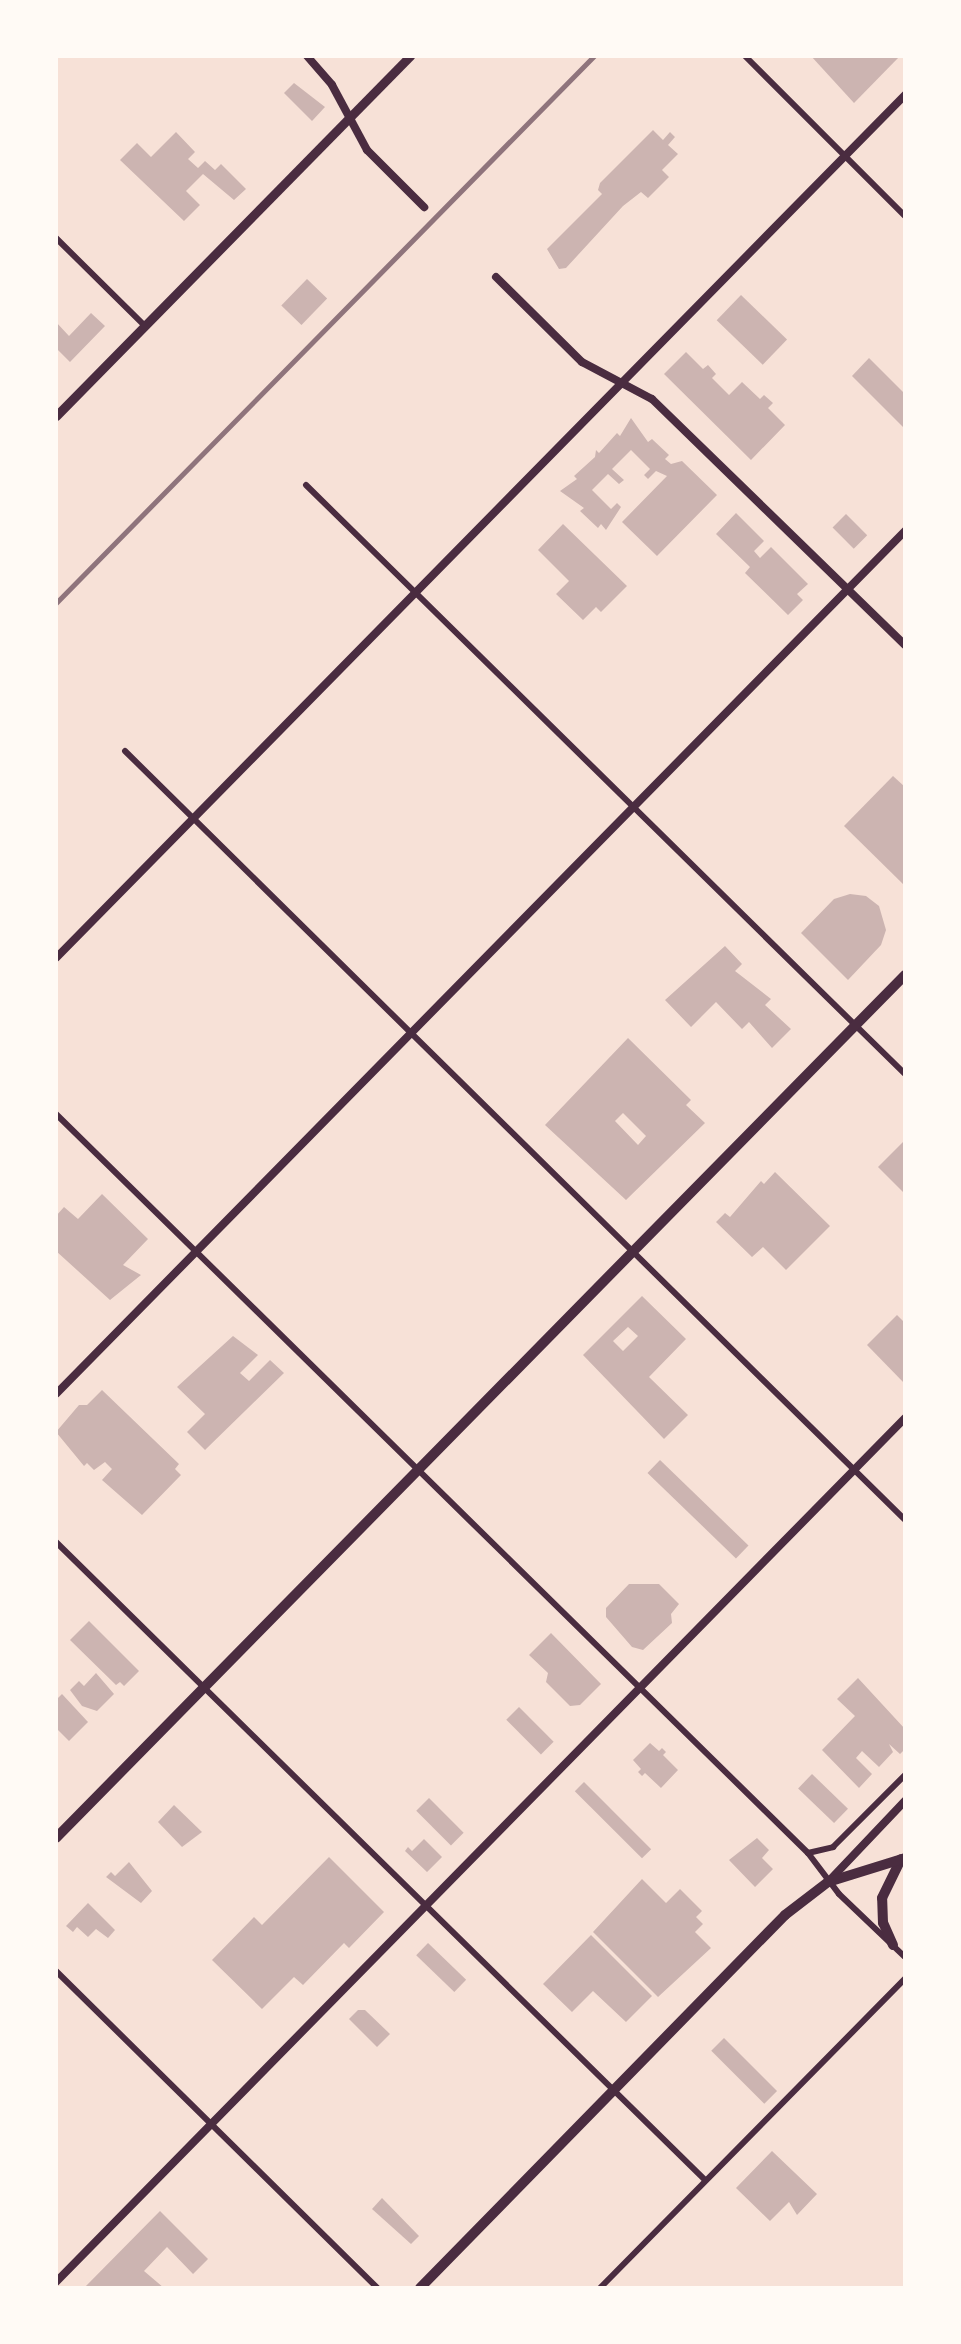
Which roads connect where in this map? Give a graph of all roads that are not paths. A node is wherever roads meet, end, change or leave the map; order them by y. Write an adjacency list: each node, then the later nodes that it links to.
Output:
1 (307, 56): 5 (street)
2 (410, 56): 5 (main road)
3 (745, 56): 6 (street)
4 (905, 95): 6 (street)
5 (349, 118): 7 (street); 11 (main road)
6 (845, 156): 8 (street); 12 (street)
7 (424, 207)
8 (905, 216)
9 (56, 238): 11 (street)
10 (496, 277): 12 (street)
11 (145, 326): 13 (main road)
12 (623, 383): 16 (street); 17 (street)
13 (56, 416)
14 (306, 485): 17 (street)
15 (905, 531): 16 (street)
16 (848, 589): 18 (street); 20 (street)
17 (415, 592): 20 (street); 21 (street)
18 (905, 645)
19 (125, 751): 21 (street)
20 (634, 807): 24 (street); 25 (street)
21 (193, 818): 22 (street); 25 (street)
22 (56, 958)
23 (905, 975): 24 (main road)
24 (855, 1025): 26 (street); 29 (main road)
25 (410, 1033): 28 (street); 29 (street)
26 (905, 1074)
27 (56, 1114): 28 (street)
28 (197, 1251): 30 (street); 33 (street)
29 (633, 1252): 32 (street); 33 (main road)
30 (56, 1394)
31 (905, 1418): 32 (street)
32 (855, 1470): 34 (street); 37 (street)
33 (418, 1471): 36 (main road); 37 (street)
34 (905, 1520)
35 (56, 1542): 36 (street)
36 (204, 1688): 40 (main road); 44 (street)
37 (640, 1689): 41 (street); 44 (street)
38 (905, 1775): 41 (street)
39 (905, 1801): 43 (street)
40 (56, 1838)
41 (807, 1853): 43 (street)
42 (903, 1858): 43 (main road); 45 (main road)
43 (828, 1882): 45 (street); 49 (main road)
44 (426, 1906): 49 (street); 50 (street)
45 (893, 1945): 46 (street)
46 (905, 1957)
47 (56, 1971): 50 (street)
48 (905, 1979): 51 (street)
49 (614, 2091): 51 (street); 54 (main road)
50 (212, 2124): 52 (street); 53 (street)
51 (705, 2180): 55 (street)
52 (56, 2282)
53 (378, 2288)
54 (420, 2288)
55 (600, 2288)

